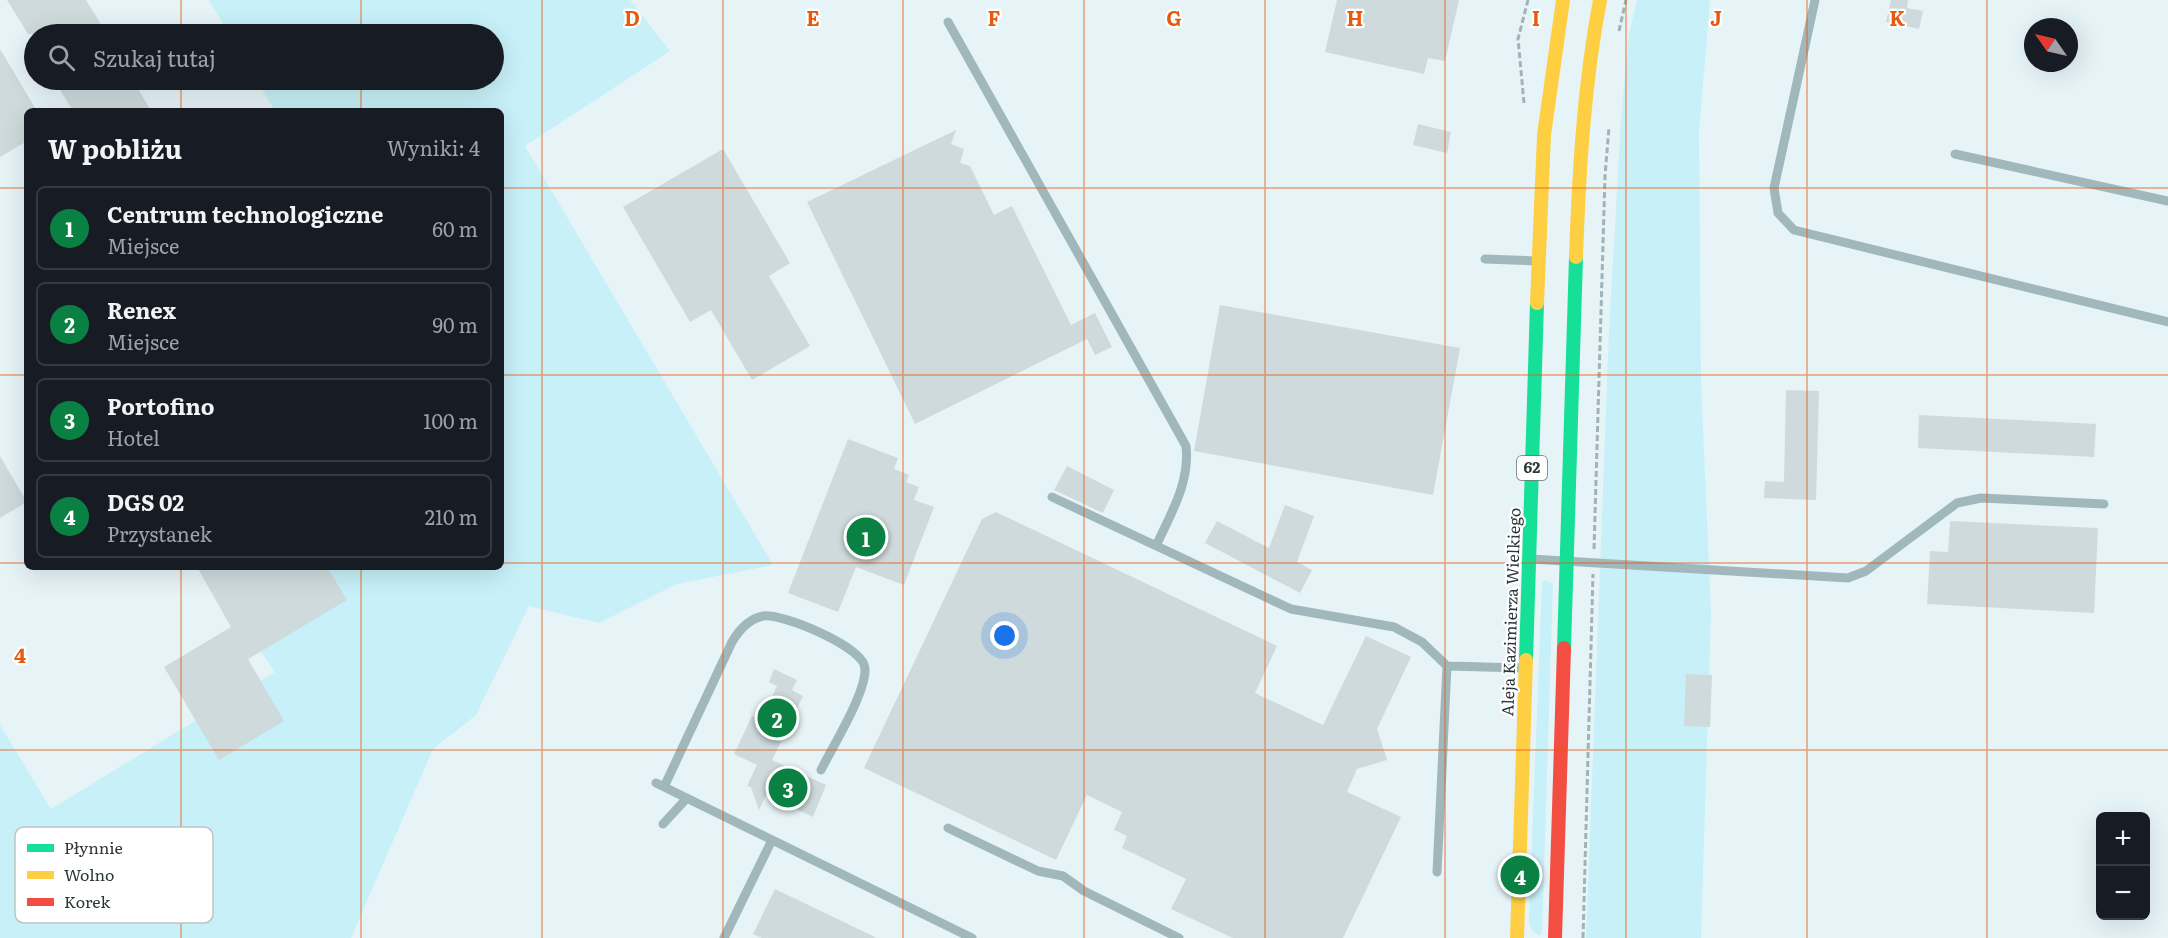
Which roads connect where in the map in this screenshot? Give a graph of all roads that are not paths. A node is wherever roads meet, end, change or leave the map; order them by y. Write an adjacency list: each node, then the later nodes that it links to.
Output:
1 (1563, 0): 8 (main road, Aleja Kazimierza Wielkiego / 62)
2 (1600, 0): 14 (main road, 62)
3 (1815, 0): 9 (lane)
4 (948, 22): 12 (lane)
5 (1955, 154): 6 (lane)
6 (2168, 201)
7 (1485, 259): 8 (lane)
8 (1539, 261): 13 (main road, Aleja Kazimierza Wielkiego / 62)
9 (2168, 322)
10 (1052, 496): 12 (lane)
11 (2104, 504): 14 (lane)
12 (1156, 546): 15 (lane)
13 (1529, 559): 14 (lane); 16 (main road, Aleja Kazimierza Wielkiego / 62)
14 (1567, 561): 27 (main road, 62)
15 (1447, 666): 16 (lane); 22 (lane)
16 (1526, 668): 26 (main road, Aleja Kazimierza Wielkiego / 62)
17 (820, 770): 18 (lane)
18 (687, 798): 19 (lane); 21 (lane)
19 (663, 824)
20 (948, 828): 25 (lane)
21 (772, 840): 23 (lane); 24 (lane)
22 (1437, 872)
23 (724, 938)
24 (972, 938)
25 (1179, 938)
26 (1517, 938)
27 (1554, 938)

